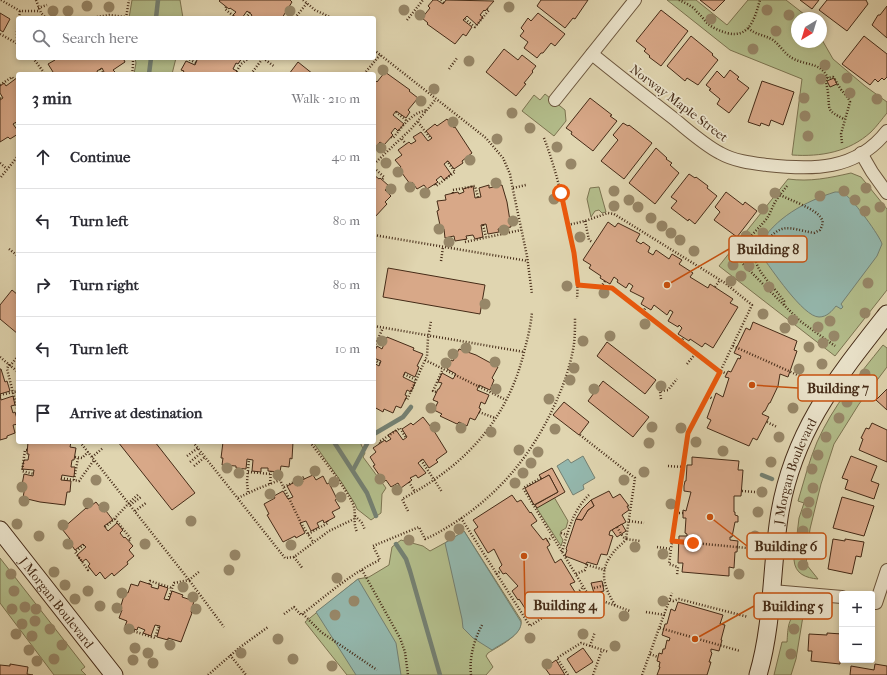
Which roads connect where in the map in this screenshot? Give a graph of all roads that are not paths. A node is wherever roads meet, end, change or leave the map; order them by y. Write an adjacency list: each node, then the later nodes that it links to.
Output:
1 (635, 0): 2 (street)
2 (592, 54): 3 (street); 5 (street, Norway Maple Street)
3 (556, 100)
4 (887, 132): 5 (street, Norway Maple Street)
5 (861, 153): 6 (street)
6 (887, 193)
7 (887, 314): 10 (street, J Morgan Boulevard)
8 (0, 530): 13 (street, J Morgan Boulevard)
9 (887, 570): 12 (street)
10 (772, 592): 11 (street); 14 (street, J Morgan Boulevard)
11 (839, 597)
12 (878, 604)
13 (114, 675)
14 (758, 675)

